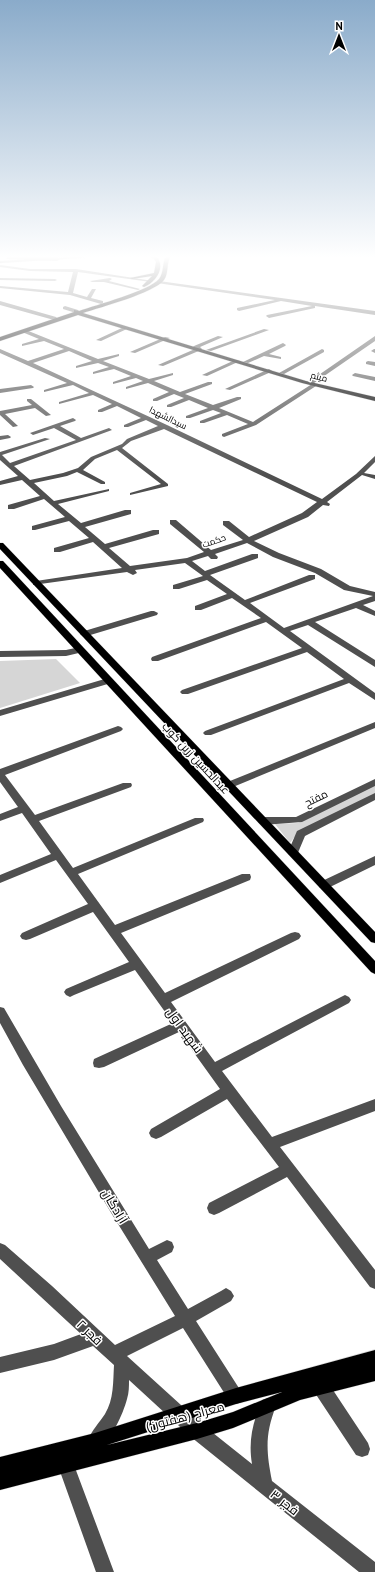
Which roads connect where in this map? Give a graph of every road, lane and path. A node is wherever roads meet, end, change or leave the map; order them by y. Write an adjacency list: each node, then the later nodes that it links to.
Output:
1 (23, 329): 9 (main road)
2 (29, 329): 7 (main road)
3 (123, 329): 13 (street)
4 (131, 329): 10 (main road, میثم)
5 (137, 329): 10 (main road, میثم)
6 (266, 330): 18 (street)
7 (24, 331): 9 (main road); 12 (street)
8 (220, 337): 16 (street)
9 (0, 338)
10 (166, 338): 16 (main road, میثم); 21 (street)
11 (375, 338): 44 (street)
12 (44, 339): 15 (street); 17 (street)
13 (99, 340)
14 (274, 342): 22 (street)
15 (24, 345)
16 (197, 348): 18 (main road, میثم); 26 (main road, میثم); 29 (street)
17 (69, 349): 25 (street); 28 (street)
18 (209, 350): 27 (main road, میثم)
19 (0, 351): 28 (street, سیدالشهدا)
20 (322, 351): 34 (street)
21 (133, 352)
22 (263, 354): 24 (street); 27 (street)
23 (117, 355): 25 (street)
24 (279, 358)
25 (97, 361): 30 (street); 31 (street)
26 (237, 361): 32 (main road, میثم); 36 (street)
27 (246, 362): 34 (main road, میثم)
28 (28, 363): 41 (street, سیدالشهدا)
29 (161, 365)
30 (78, 367)
31 (113, 368): 33 (street); 38 (street)
32 (269, 372): 44 (main road, میثم); 47 (street)
33 (95, 373)
34 (282, 373): 44 (main road, میثم)
35 (171, 374): 40 (street)
36 (205, 375)
37 (355, 375): 39 (street)
38 (135, 377): 40 (street); 42 (street)
39 (375, 378)
40 (148, 382): 46 (street); 51 (street)
41 (73, 383): 49 (street); 50 (street, سیدالشهدا)
42 (115, 383)
43 (210, 383): 51 (street)
44 (313, 384): 52 (main road, میثم); 55 (main road, میثم); 71 (street)
45 (32, 387): 48 (street)
46 (128, 388)
47 (228, 389)
48 (0, 391)
49 (46, 391)
50 (94, 393): 58 (street); 59 (street, سیدالشهدا)
51 (177, 393): 53 (street); 57 (street)
52 (375, 396)
53 (188, 398): 61 (street); 62 (street)
54 (238, 398): 62 (street)
55 (375, 399)
56 (29, 400): 60 (street)
57 (155, 400)
58 (61, 403)
59 (118, 404): 63 (street); 68 (street, سیدالشهدا)
60 (36, 406): 64 (street); 66 (street)
61 (169, 406)
62 (212, 408): 65 (street); 67 (street)
63 (100, 411)
64 (0, 413): 72 (street)
65 (227, 413): 70 (street); 71 (street)
66 (48, 416)
67 (188, 417)
68 (147, 418): 74 (street); 75 (street, سیدالشهدا)
69 (73, 420): 73 (street)
70 (202, 422)
71 (254, 424): 78 (street)
72 (15, 426)
73 (55, 426): 77 (street); 82 (street)
74 (126, 426)
75 (165, 426): 83 (street); 98 (street, سیدالشهدا)
76 (109, 430): 82 (street)
77 (33, 433)
78 (224, 435)
79 (8, 437): 80 (street)
80 (0, 438)
81 (47, 439): 84 (street)
82 (81, 440): 86 (street)
83 (118, 448): 88 (street); 95 (street)
84 (1, 458): 86 (street)
85 (375, 458): 98 (street, حکمت)
86 (10, 465): 91 (street)
87 (375, 466): 89 (street, حکمت)
88 (78, 470): 91 (street); 93 (street)
89 (365, 475): 90 (street); 98 (street, حکمت)
90 (375, 477)
91 (27, 480): 92 (street); 96 (street)
92 (0, 483)
93 (103, 483)
94 (108, 490): 97 (street)
95 (132, 494)
96 (46, 496): 97 (street); 99 (street)
97 (54, 503): 101 (street)
98 (324, 504): 108 (street, حکمت)
99 (11, 507)
100 (128, 512): 104 (street)
101 (71, 518): 104 (street); 105 (street)
102 (173, 522): 112 (street)
103 (226, 523): 108 (street)
104 (80, 526): 107 (street)
105 (35, 528)
106 (156, 532): 110 (street)
107 (94, 539): 110 (street); 111 (street)
108 (251, 542): 112 (street, حکمت); 122 (street)
109 (0, 545): 119 (main road, عبدالحسین زرین کوب)
110 (104, 547): 116 (street)
111 (57, 550)
112 (212, 555): 114 (street, حکمت); 116 (street, حکمت)
113 (255, 556): 117 (street)
114 (189, 563): 116 (street, حکمت); 117 (street)
115 (2, 567): 126 (main road, عبدالحسین زرین کوب)
116 (131, 571): 119 (street, حکمت); 121 (street, حکمت)
117 (207, 576): 120 (street); 123 (street)
118 (312, 577): 127 (street)
119 (36, 583): 121 (main road, عبدالحسین زرین کوب)
120 (176, 587)
121 (43, 590): 125 (main road, عبدالحسین زرین کوب)
122 (375, 594)
123 (232, 595): 127 (street); 129 (street)
124 (375, 598): 128 (street)
125 (52, 600): 126 (main road); 130 (main road, عبدالحسین زرین کوب)
126 (36, 602): 132 (main road, عبدالحسین زرین کوب)
127 (244, 602): 134 (street)
128 (357, 605): 133 (street); 135 (street)
129 (198, 608)
130 (62, 611): 132 (main road); 137 (main road, عبدالحسین زرین کوب)
131 (154, 613): 137 (street)
132 (47, 614): 139 (main road, عبدالحسین زرین کوب)
133 (375, 614)
134 (267, 619): 136 (street); 141 (street)
135 (309, 622): 136 (street); 142 (street)
136 (283, 631): 138 (street)
137 (84, 634): 154 (main road, عبدالحسین زرین کوب)
138 (308, 649): 143 (street); 145 (street)
139 (80, 650): 140 (street); 144 (main road, عبدالحسین زرین کوب)
140 (0, 654)
141 (155, 659)
142 (375, 664)
143 (351, 679): 146 (street); 150 (street)
144 (108, 681): 147 (street); 174 (main road, عبدالحسین زرین کوب)
145 (185, 692)
146 (375, 697)
147 (0, 713)
148 (375, 725): 154 (street)
149 (118, 729): 151 (street)
150 (208, 733)
151 (0, 774): 156 (street, شهید اول)
152 (375, 782): 160 (street, مفتح)
153 (127, 785): 158 (street)
154 (229, 785): 160 (main road, عبدالحسین زرین کوب)
155 (375, 796): 161 (street)
156 (24, 809): 157 (street); 158 (street, شهید اول)
157 (0, 818)
158 (32, 820): 162 (street, شهید اول)
159 (199, 820): 164 (street)
160 (263, 821): 161 (main road, عبدالحسین زرین کوب)
161 (293, 852): 167 (main road, عبدالحسین زرین کوب)
162 (58, 855): 164 (street, شهید اول); 166 (street)
163 (375, 860): 167 (street)
164 (71, 873): 168 (street, شهید اول)
165 (246, 877): 169 (street)
166 (0, 879)
167 (324, 885): 172 (main road)
168 (95, 906): 169 (street, شهید اول); 170 (street)
169 (113, 931): 173 (street, شهید اول)
170 (26, 936)
171 (295, 936): 176 (street)
172 (374, 937)
173 (137, 964): 175 (street); 176 (street, شهید اول)
174 (375, 969)
175 (70, 992)
176 (163, 1000): 179 (street, شهید اول)
177 (345, 1000): 181 (street)
178 (0, 1012): 190 (street, آزادگان)
179 (181, 1025): 180 (street); 181 (street, شهید اول)
180 (99, 1063)
181 (214, 1069): 182 (street, شهید اول)
182 (229, 1091): 184 (street); 185 (street, شهید اول)
183 (375, 1105): 185 (street)
184 (156, 1133)
185 (270, 1144): 186 (street, شهید اول)
186 (289, 1169): 187 (street); 191 (street, شهید اول)
187 (214, 1208)
188 (167, 1247): 190 (street)
189 (0, 1250): 194 (street, فجر ۲)
190 (148, 1258): 193 (street, آزادگان)
191 (375, 1282)
192 (226, 1296): 193 (street)
193 (185, 1320): 195 (street); 200 (street, آزادگان)
194 (95, 1337): 195 (street, فجر ۲); 197 (street)
195 (118, 1358): 202 (street, فجر ۲); 204 (street)
196 (375, 1358): 200 (main road, معراج (هفتون))
197 (0, 1365)
198 (375, 1373): 199 (main road, معراج (هفتون))
199 (321, 1387): 201 (main road, معراج (هفتون)); 205 (street)
200 (236, 1396): 202 (main road, معراج (هفتون))
201 (268, 1406): 203 (main road, معراج (هفتون)); 209 (street)
202 (180, 1413): 203 (street, فجر ۳); 204 (main road, معراج (هفتون))
203 (197, 1430): 206 (main road, معراج (هفتون)); 209 (street, فجر ۳)
204 (95, 1441): 207 (main road, معراج (هفتون))
205 (362, 1449)
206 (65, 1463): 208 (main road, معراج (هفتون)); 210 (street)
207 (0, 1465)
208 (0, 1481)
209 (265, 1486): 211 (street, فجر ۳)
210 (105, 1572)
211 (373, 1572)

